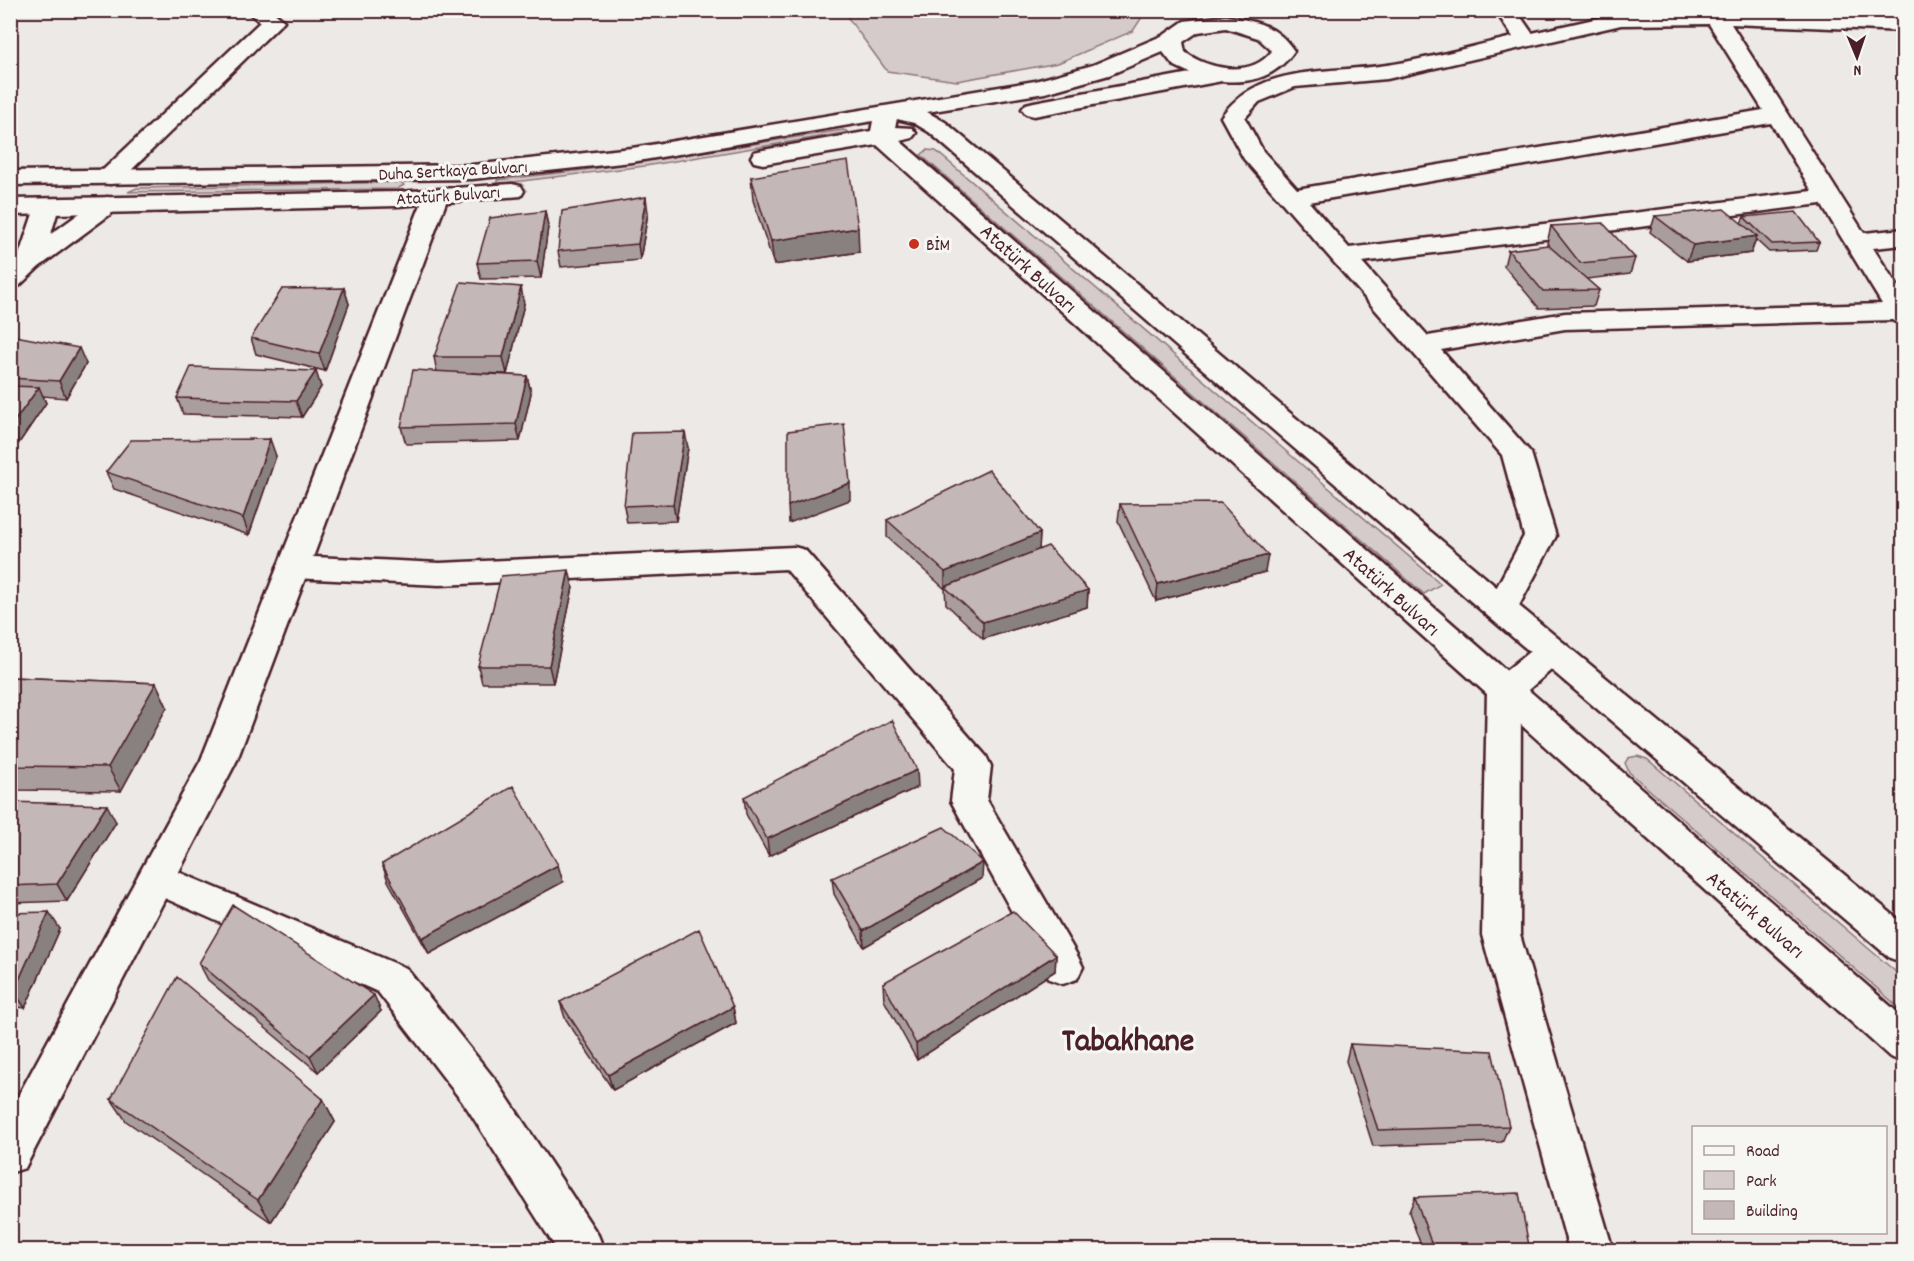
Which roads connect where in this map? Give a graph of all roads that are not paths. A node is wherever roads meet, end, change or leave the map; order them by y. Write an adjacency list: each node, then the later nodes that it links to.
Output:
1 (256, 10): 17 (street)
2 (1505, 10): 9 (street)
3 (1618, 15): 5 (street); 9 (street)
4 (1761, 15): 5 (street); 8 (street)
5 (1716, 16): 14 (street)
6 (1193, 18): 7 (street); 10 (street)
7 (1257, 20): 11 (street)
8 (1904, 25)
9 (1526, 39): 13 (street)
10 (1172, 40): 12 (street); 15 (street)
11 (1262, 70): 12 (street); 13 (street)
12 (1221, 74): 16 (street)
13 (1291, 81): 21 (street)
14 (1777, 115): 20 (street); 21 (street)
15 (887, 124): 16 (street); 19 (street, Duha Sertkaya Bulvarı); 19 (street, Atatürk Bulvarı); 35 (street, Atatürk Bulvarı)
16 (937, 127): 33 (street)
17 (110, 177): 18 (street, Duha Sertkaya Bulvarı); 19 (street, Duha Sertkaya Bulvarı); 22 (street); 24 (street)
18 (10, 178)
19 (439, 185): 22 (street, Atatürk Bulvarı); 32 (street)
20 (1828, 196): 26 (street); 27 (street)
21 (1292, 197): 27 (street)
22 (107, 205): 24 (street, Atatürk Bulvarı); 28 (street)
23 (10, 207): 24 (street, Atatürk Bulvarı)
24 (46, 207): 28 (street)
25 (1904, 237): 26 (street)
26 (1856, 242): 30 (street)
27 (1344, 256): 31 (street)
28 (30, 261): 29 (street)
29 (10, 280)
30 (1902, 314): 31 (street)
31 (1421, 345): 33 (street)
32 (293, 567): 36 (street); 38 (street)
33 (1501, 609): 34 (street)
34 (1551, 651): 35 (street); 37 (street)
35 (1504, 691): 39 (street, Atatürk Bulvarı); 42 (street)
36 (156, 878): 40 (street); 41 (street)
37 (1904, 946)
38 (1063, 967)
39 (1904, 1044)
40 (10, 1154)
41 (582, 1251)
42 (1591, 1251)

